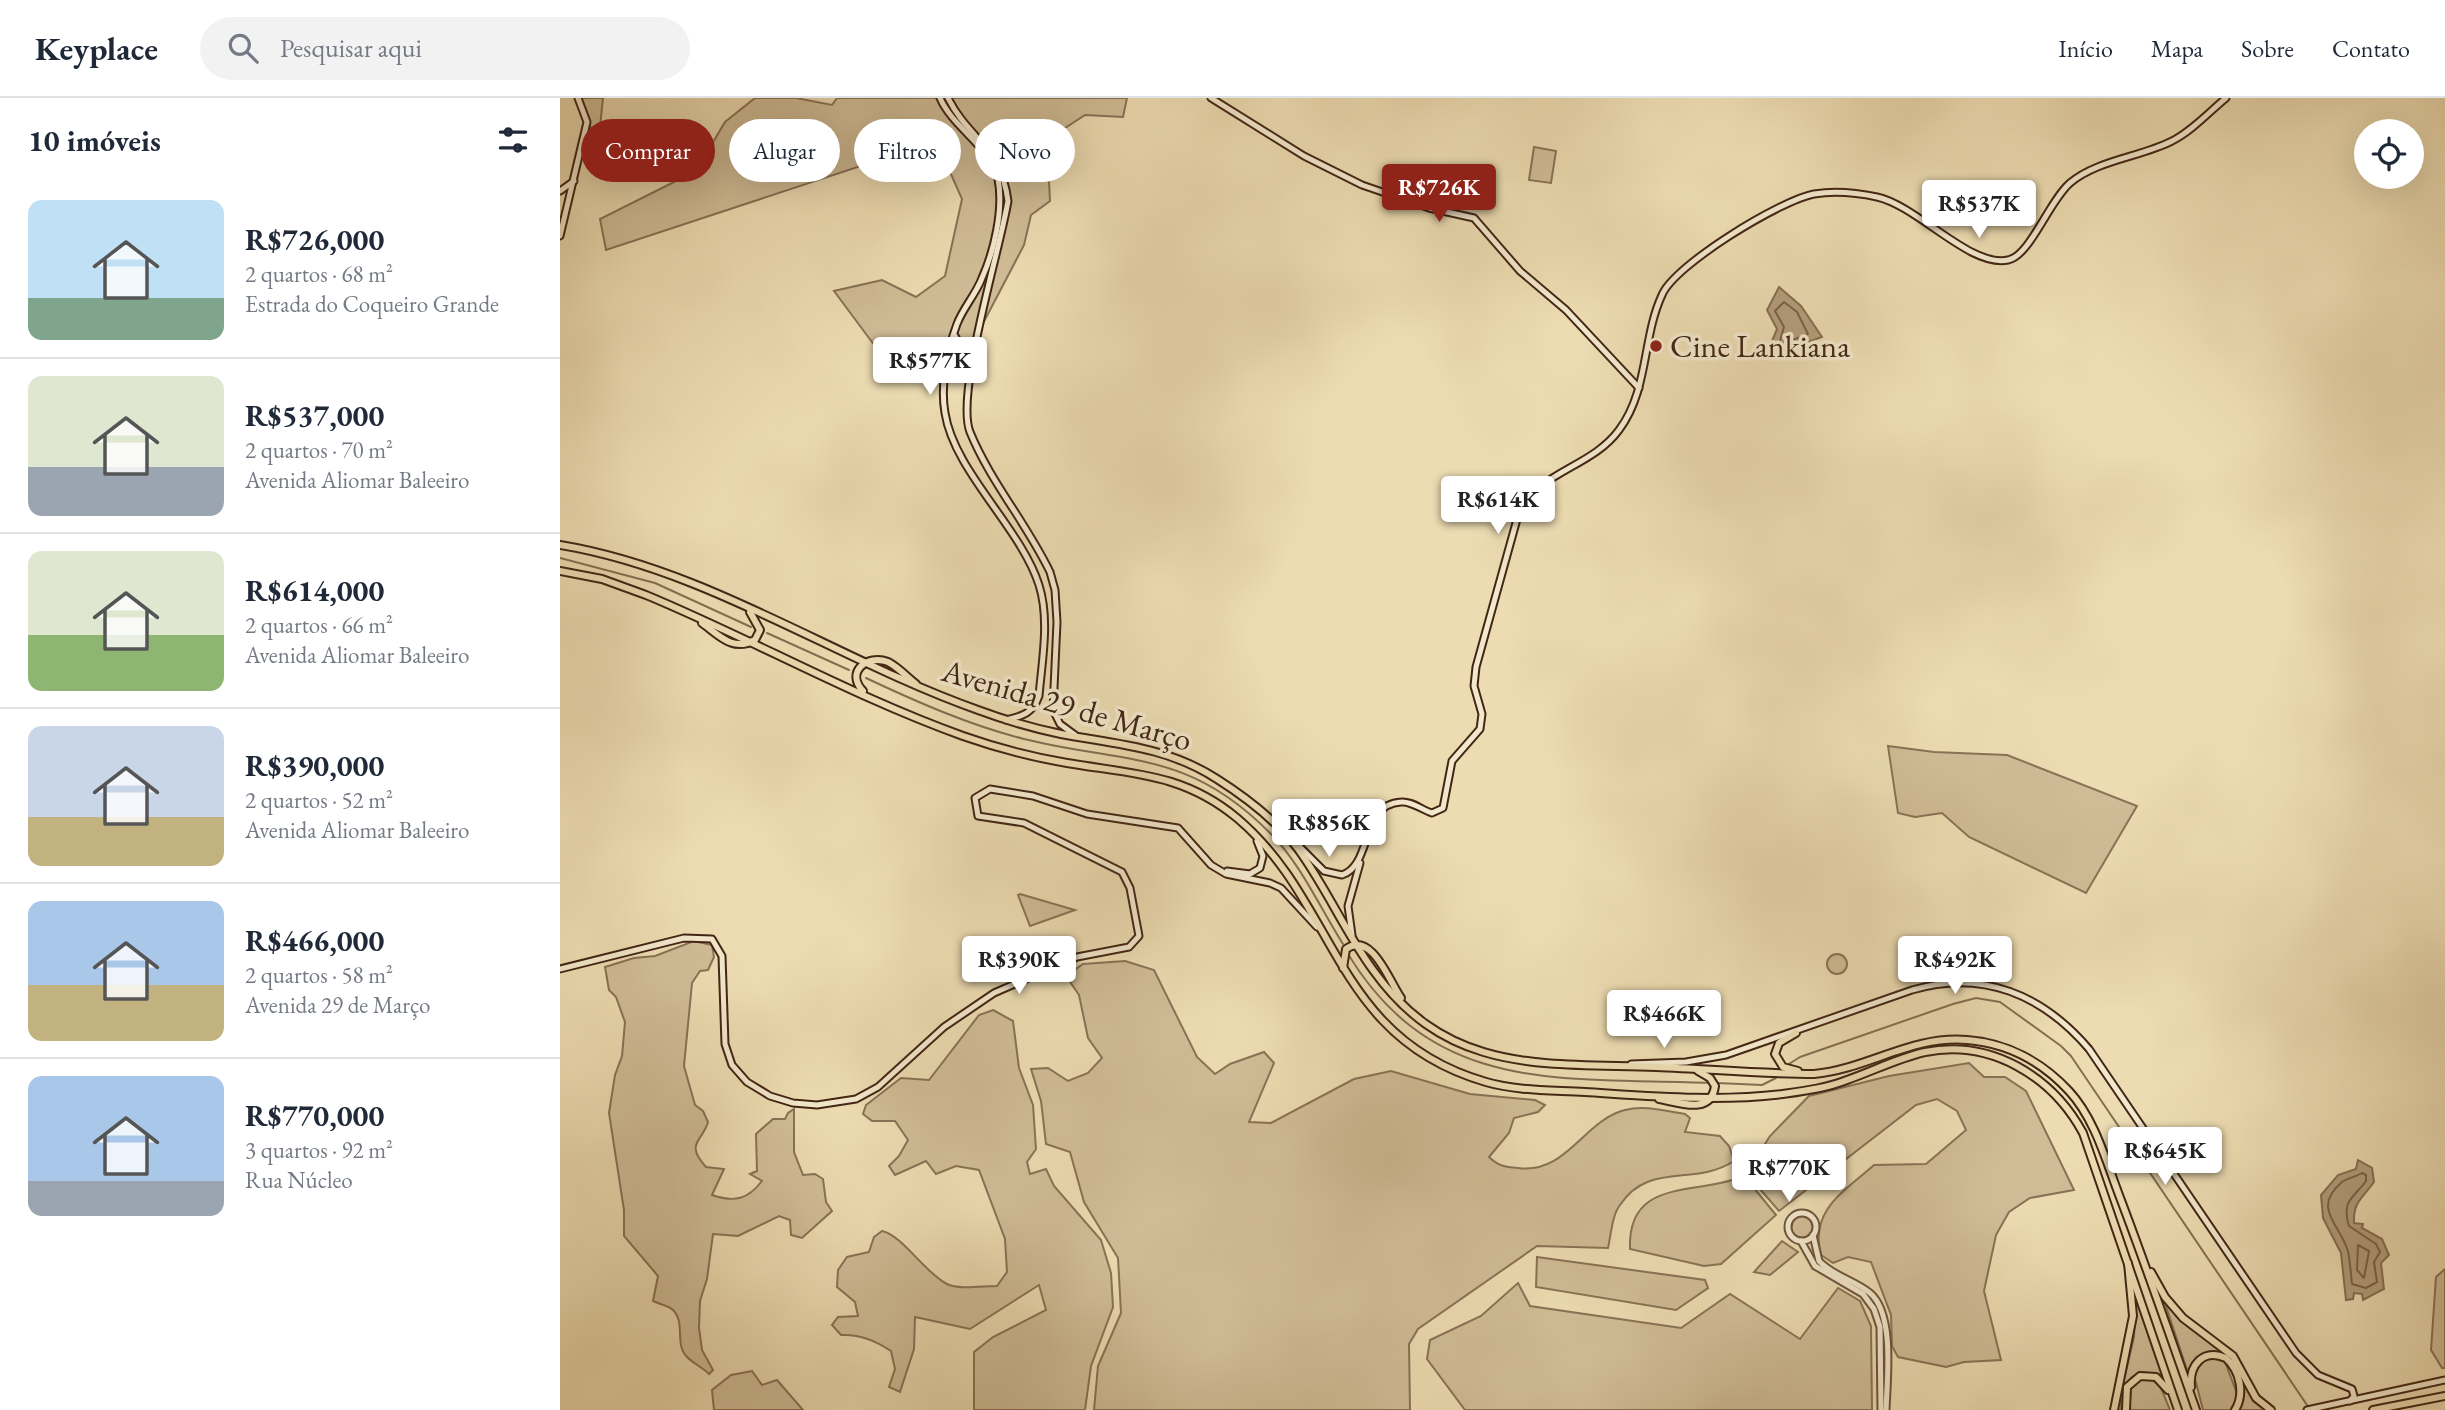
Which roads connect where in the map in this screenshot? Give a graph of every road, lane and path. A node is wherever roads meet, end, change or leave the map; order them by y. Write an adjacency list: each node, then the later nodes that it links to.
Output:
1 (578, 98): 6 (main road)
2 (940, 98): 9 (main road)
3 (948, 98): 10 (main road)
4 (1211, 98): 13 (main road)
5 (2226, 98): 13 (main road)
6 (574, 181): 7 (main road); 8 (main road)
7 (560, 191)
8 (560, 236)
9 (956, 326): 10 (main road); 11 (main road)
10 (979, 336): 12 (main road)
11 (946, 365): 12 (main road); 21 (main road)
12 (971, 370): 22 (main road)
13 (1639, 388): 25 (main road)
14 (560, 545): 16 (main road, Avenida 29 de Março)
15 (560, 571): 17 (main road, Avenida 29 de Março)
16 (747, 609): 17 (main road); 18 (main road, Avenida 29 de Março)
17 (752, 642): 20 (main road, Avenida 29 de Março)
18 (864, 663): 19 (main road, Avenida 29 de Março); 19 (main road); 20 (main road)
19 (923, 690): 21 (main road, Avenida 29 de Março)
20 (869, 696): 23 (main road, Avenida 29 de Março)
21 (1006, 720): 22 (main road, Avenida 29 de Março)
22 (1078, 737): 24 (main road, Avenida 29 de Março)
23 (1251, 830): 26 (main road); 27 (main road, Avenida 29 de Março)
24 (1287, 835): 25 (main road); 28 (main road, Avenida 29 de Março)
25 (1367, 836): 28 (main road)
26 (1211, 865): 27 (main road); 29 (main road)
27 (1317, 927): 30 (main road, Avenida 29 de Março)
28 (1354, 941): 30 (main road); 32 (main road, Avenida 29 de Março)
29 (560, 969)
30 (1343, 970): 35 (main road, Avenida 29 de Março)
31 (1796, 1033): 32 (main road); 34 (main road); 43 (main road)
32 (1591, 1065): 33 (main road)
33 (1690, 1069): 34 (main road); 35 (main road)
34 (1814, 1074): 38 (main road)
35 (1712, 1096): 39 (main road)
36 (1813, 1235): 37 (main road); 37 (main road); 46 (main road)
37 (1801, 1241): 45 (main road)
38 (2143, 1258): 42 (main road); 51 (main road)
39 (2128, 1263): 44 (main road); 47 (main road)
40 (2445, 1380): 43 (main road)
41 (2445, 1396): 53 (main road)
42 (2193, 1400): 49 (main road); 50 (main road)
43 (2350, 1401): 52 (main road)
44 (2178, 1409): 48 (main road)
45 (1881, 1410)
46 (1886, 1410)
47 (2114, 1410)
48 (2126, 1410)
49 (2196, 1410)
50 (2235, 1410)
51 (2271, 1410)
52 (2307, 1410)
53 (2372, 1410)

